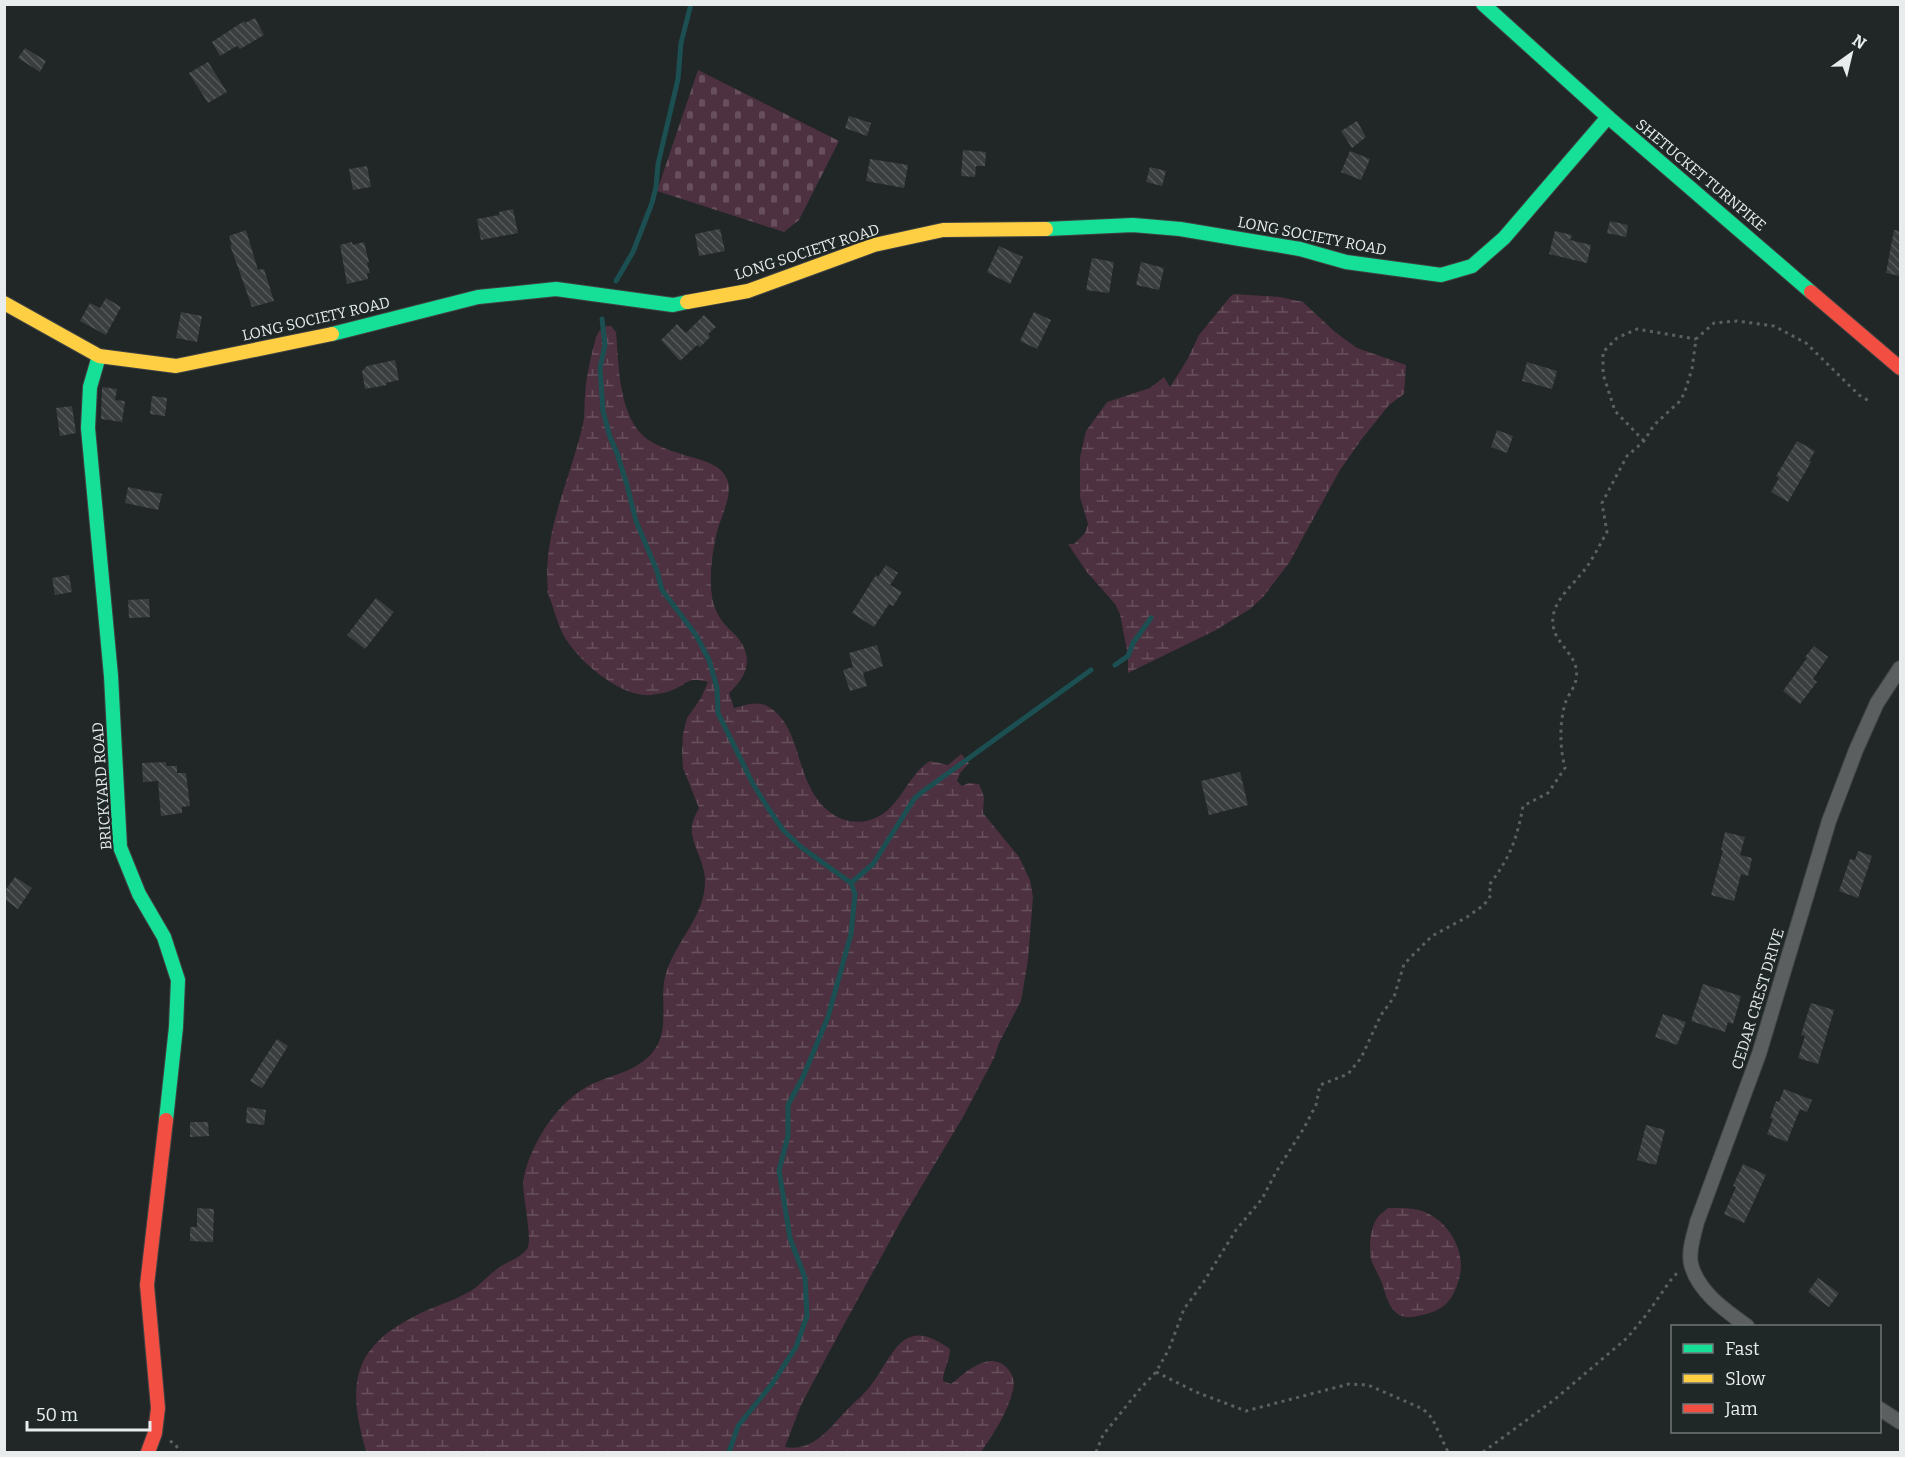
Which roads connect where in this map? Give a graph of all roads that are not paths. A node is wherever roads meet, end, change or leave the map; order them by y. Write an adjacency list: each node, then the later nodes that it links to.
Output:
1 (1483, 4): 2 (street, SHETUCKET TURNPIKE)
2 (1608, 117): 4 (street, LONG SOCIETY ROAD); 5 (street, SHETUCKET TURNPIKE)
3 (4, 303): 4 (street, LONG SOCIETY ROAD)
4 (99, 356): 10 (street, BRICKYARD ROAD)
5 (1900, 368)
6 (1900, 668): 7 (street, CEDAR CREST DRIVE)
7 (1746, 1325)
8 (1881, 1410): 9 (street)
9 (1900, 1422)
10 (148, 1452)

